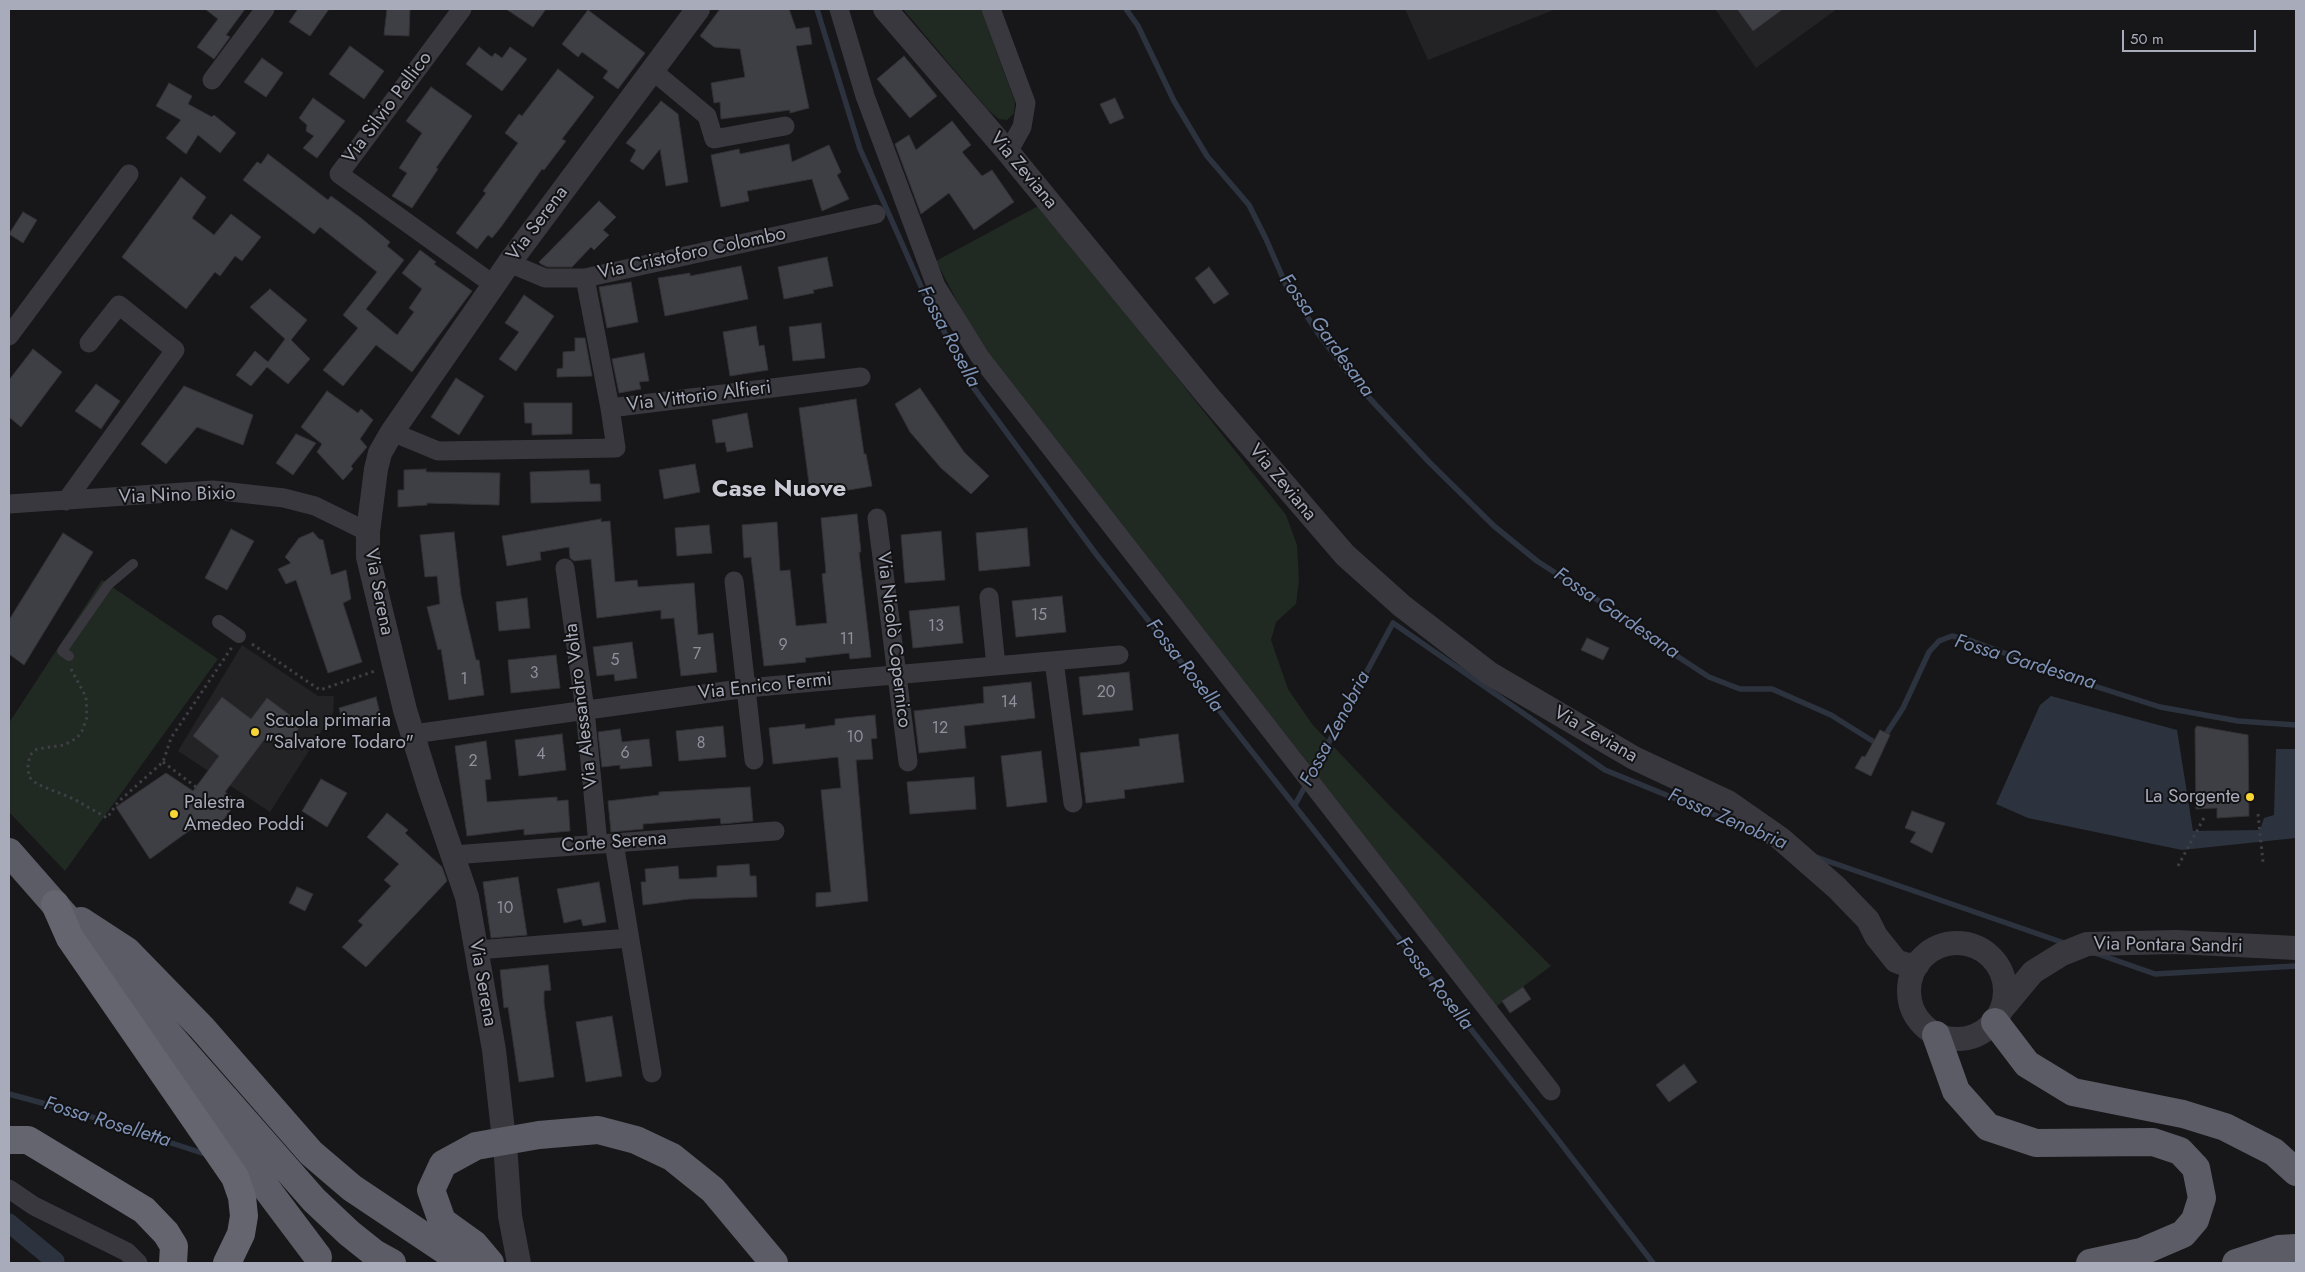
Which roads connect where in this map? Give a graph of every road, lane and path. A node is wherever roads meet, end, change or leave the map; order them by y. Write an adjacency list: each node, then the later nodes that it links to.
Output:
1 (265, 9): 8 (street)
2 (462, 9): 15 (street, Via Silvio Pellico)
3 (698, 9): 7 (street, Via Serena)
4 (840, 9): 64 (street)
5 (885, 9): 10 (street, Via Zeviana)
6 (991, 9): 10 (street)
7 (653, 71): 9 (street); 13 (street, Via Serena)
8 (212, 80)
9 (785, 126)
10 (1008, 152): 54 (street, Via Zeviana)
11 (129, 174): 16 (street)
12 (876, 214): 14 (street, Via Cristoforo Colombo)
13 (509, 263): 14 (street, Via Cristoforo Colombo); 15 (street, Via Serena)
14 (585, 278): 19 (street, Via Vittorio Alfieri)
15 (494, 285): 20 (street, Via Serena)
16 (9, 336)
17 (89, 343): 21 (street)
18 (861, 376): 19 (street, Via Vittorio Alfieri)
19 (610, 408): 20 (street)
20 (392, 432): 24 (street, Via Serena)
21 (66, 501): 22 (street, Via Nino Bixio); 24 (street, Via Nino Bixio)
22 (11, 507)
23 (877, 518): 36 (street, Via Nicolò Copernico)
24 (368, 532): 34 (street, Via Serena)
25 (132, 564): 32 (lane)
26 (565, 568): 38 (street, Via Alessandro Volta)
27 (734, 581): 37 (street)
28 (989, 597): 35 (street)
29 (219, 622): 30 (street)
30 (239, 636): 34 (path); 41 (path)
31 (1120, 655): 33 (street, Via Enrico Fermi)
32 (69, 656): 41 (path)
33 (1054, 661): 35 (street, Via Enrico Fermi); 44 (street)
34 (394, 664): 39 (street, Via Serena)
35 (996, 666): 36 (street, Via Enrico Fermi)
36 (898, 675): 37 (street, Via Enrico Fermi); 42 (street, Via Nicolò Copernico)
37 (747, 688): 38 (street, Via Enrico Fermi); 40 (street)
38 (585, 710): 39 (street, Via Enrico Fermi); 48 (street, Via Alessandro Volta)
39 (413, 734): 50 (street, Via Serena)
40 (754, 760)
41 (163, 762): 43 (path)
42 (908, 762)
43 (196, 787)
44 (1073, 803)
45 (2258, 814): 51 (path)
46 (2205, 816): 52 (path)
47 (775, 831): 48 (street, Corte Serena)
48 (606, 843): 50 (street, Corte Serena); 55 (street, Via Alessandro Volta)
49 (9, 852): 53 (highway)
50 (453, 855): 58 (street, Via Serena)
51 (2263, 862)
52 (2178, 866)
53 (54, 904): 70 (highway); 73 (highway); 74 (highway); 75 (highway)
54 (1868, 920): 59 (street); 62 (street)
55 (629, 938): 58 (street); 63 (street, Via Alessandro Volta)
56 (2080, 946): 57 (street, Via Pontara Sandri); 60 (street); 61 (street, Via Pontara Sandri)
57 (2296, 948)
58 (477, 950): 66 (street, Via Serena)
59 (1918, 964): 60 (street); 62 (street)
60 (1998, 965): 61 (street)
61 (1999, 1015): 62 (street); 67 (highway)
62 (1934, 1033): 79 (highway)
63 (652, 1072)
64 (1551, 1091)
65 (9, 1140): 72 (highway)
66 (504, 1141): 76 (highway); 77 (street, Via Serena); 78 (highway)
67 (2296, 1172)
68 (9, 1189): 71 (street)
69 (2296, 1248): 80 (highway)
70 (318, 1256)
71 (138, 1263)
72 (174, 1263)
73 (227, 1263)
74 (392, 1263)
75 (464, 1263)
76 (490, 1263)
77 (519, 1263)
78 (774, 1263)
79 (2090, 1263)
80 (2236, 1263)

